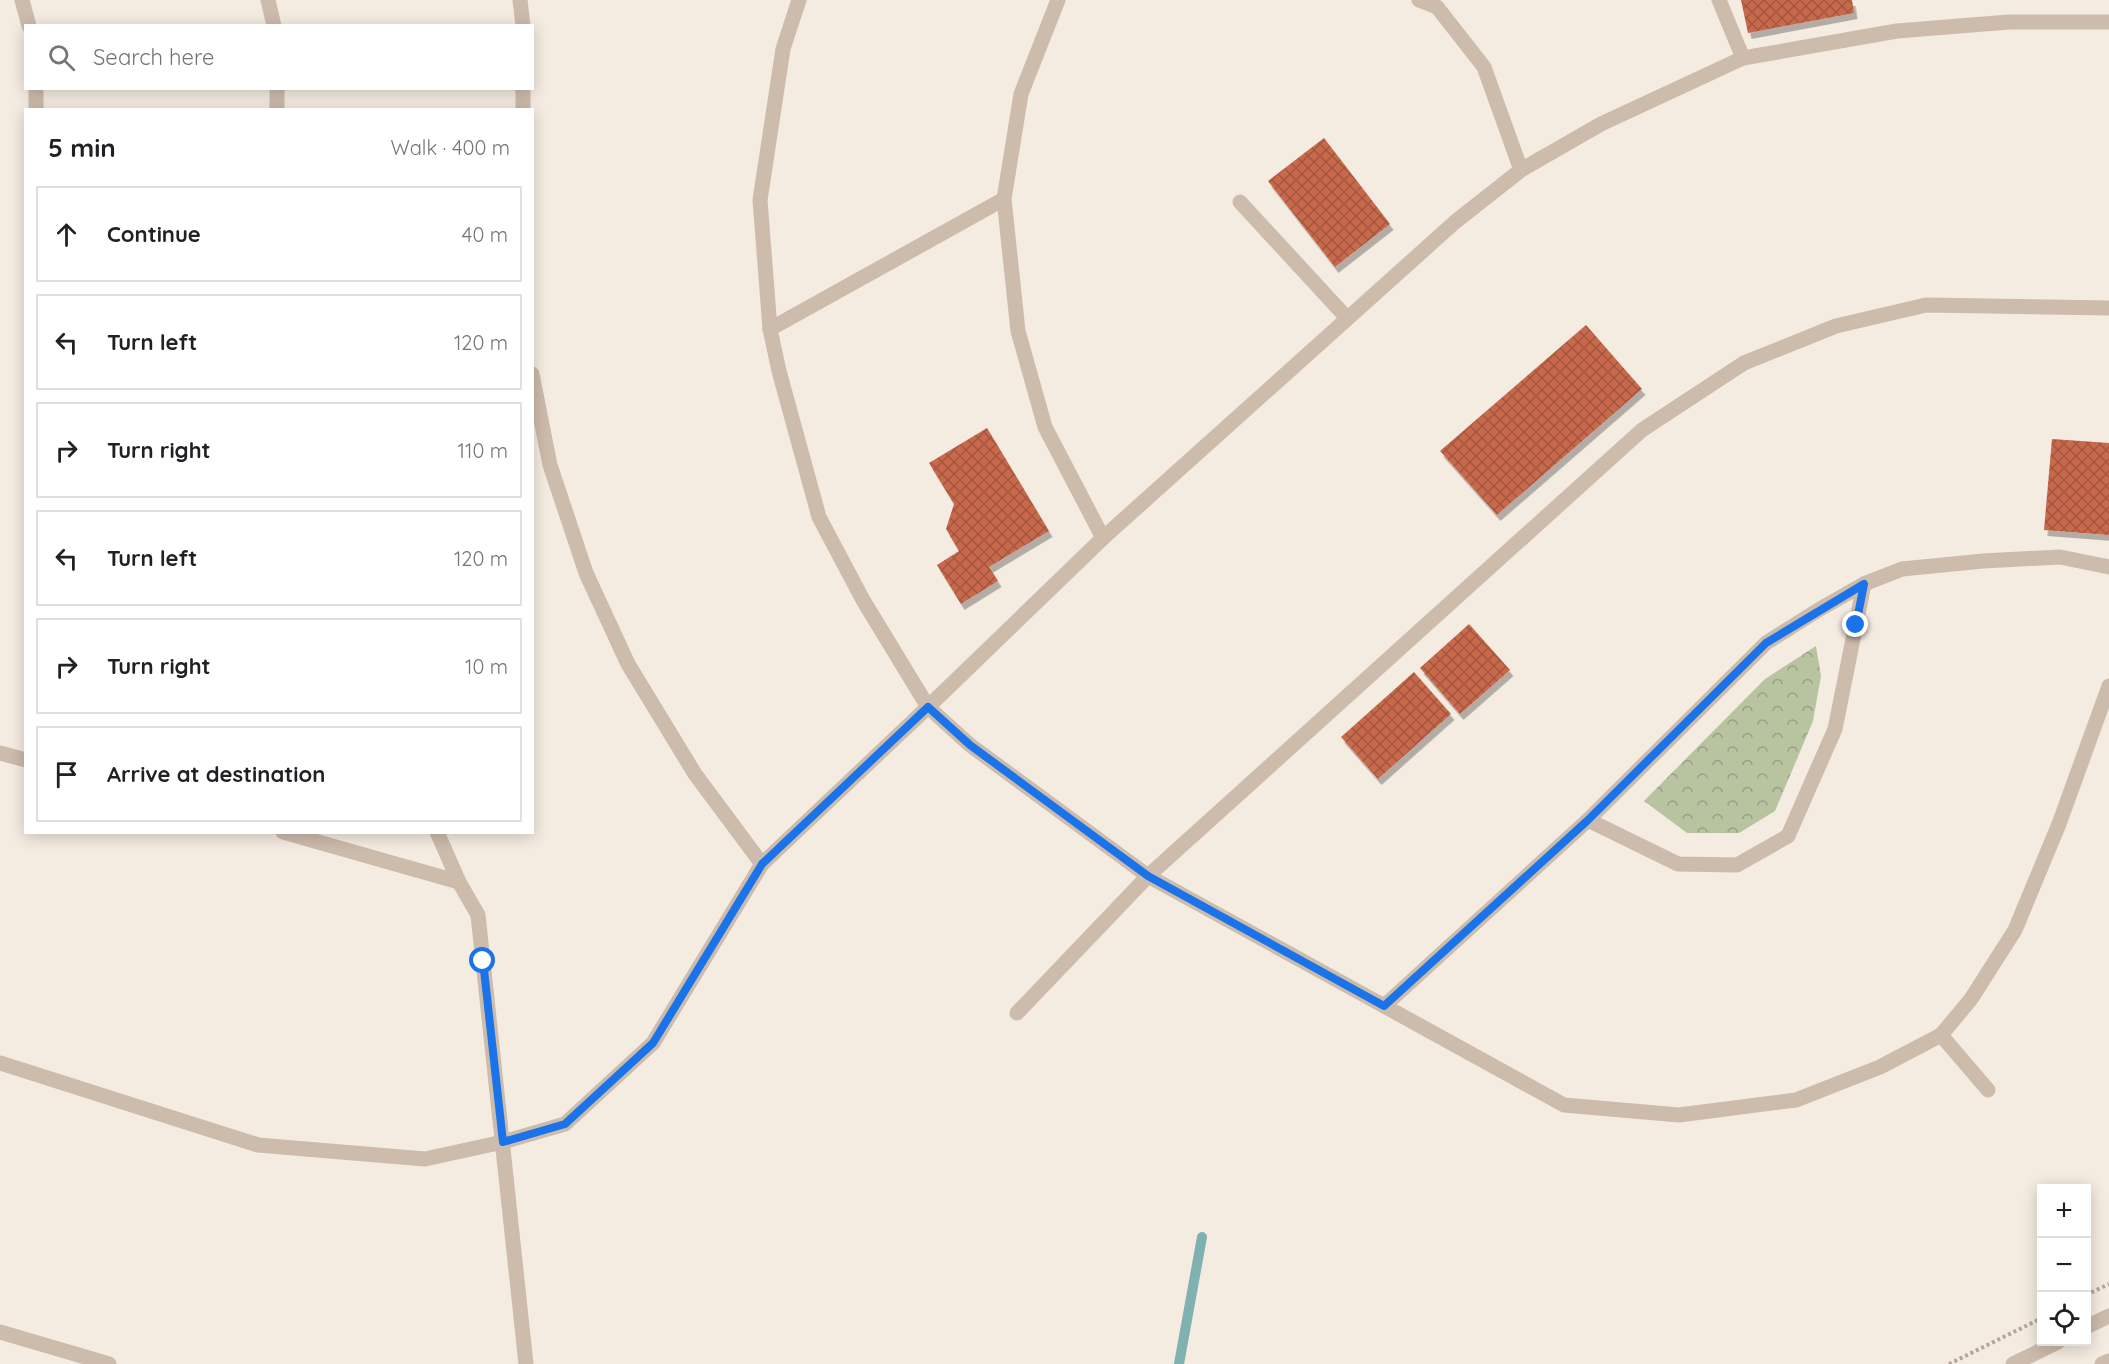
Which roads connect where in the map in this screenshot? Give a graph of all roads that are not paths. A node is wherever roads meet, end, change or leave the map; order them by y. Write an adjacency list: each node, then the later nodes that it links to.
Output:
1 (22, 0): 9 (street)
2 (268, 0): 10 (street)
3 (520, 0): 11 (street)
4 (799, 0): 24 (street)
5 (1058, 0): 20 (street)
6 (1419, 0): 19 (street)
7 (1719, 0): 12 (street)
8 (2109, 22): 12 (street)
9 (28, 24)
10 (274, 24)
11 (523, 24)
12 (1743, 58): 19 (street)
13 (36, 90): 16 (street)
14 (277, 90): 17 (street)
15 (523, 90): 18 (street)
16 (36, 108)
17 (277, 108)
18 (523, 108)
19 (1521, 170): 23 (street)
20 (1004, 200): 24 (street); 26 (street)
21 (1240, 202): 23 (street)
22 (2109, 308): 37 (street)
23 (1347, 318): 26 (street)
24 (770, 329): 30 (street)
25 (534, 384): 36 (street)
26 (1103, 538): 30 (street)
27 (2109, 567): 28 (street)
28 (1864, 584): 33 (street); 33 (street)
29 (2109, 686): 41 (street)
30 (928, 707): 36 (street); 37 (street)
31 (0, 753): 32 (street)
32 (24, 759)
33 (1588, 820): 39 (street)
34 (290, 834): 38 (street)
35 (438, 834): 38 (street)
36 (762, 864): 44 (street)
37 (1148, 876): 39 (street); 40 (street)
38 (459, 882): 44 (street)
39 (1384, 1006): 41 (street)
40 (1017, 1013)
41 (1941, 1035): 43 (street)
42 (0, 1063): 44 (street)
43 (1988, 1090)
44 (503, 1142): 51 (street)
45 (2109, 1316): 46 (street)
46 (2091, 1325)
47 (0, 1332): 50 (street)
48 (2048, 1346): 52 (street)
49 (2109, 1361): 53 (street)
50 (109, 1364)
51 (526, 1364)
52 (2013, 1364)
53 (2102, 1364)

